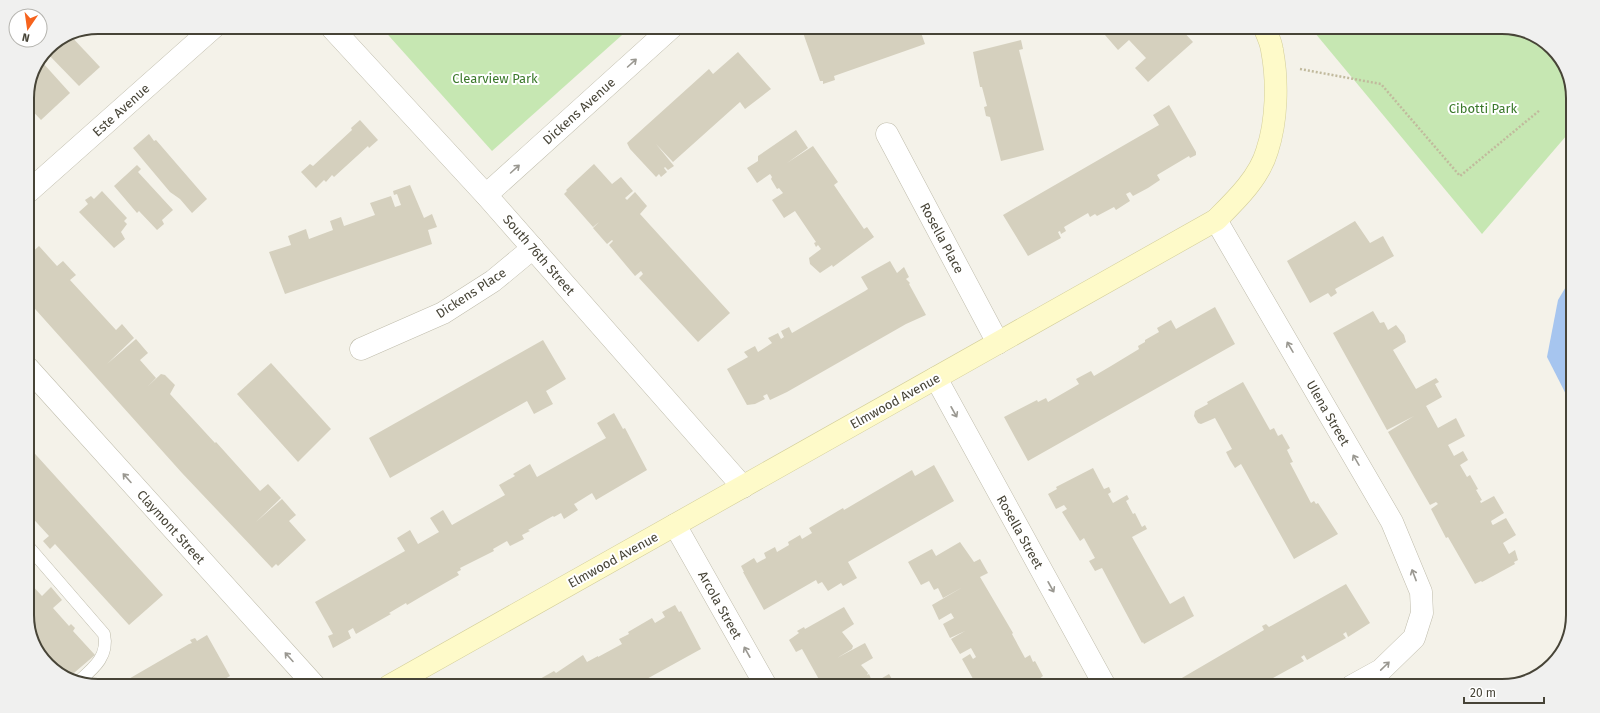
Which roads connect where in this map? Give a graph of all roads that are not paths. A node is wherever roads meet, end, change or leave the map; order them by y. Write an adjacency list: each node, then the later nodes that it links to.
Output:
1 (206, 34): 6 (street, Este Avenue)
2 (337, 34): 7 (street, South 76th Street)
3 (664, 34): 7 (street, Dickens Avenue, one-way to 3)
4 (1267, 34): 8 (street, Elmwood Avenue)
5 (887, 134): 10 (street, Rosella Place)
6 (34, 187)
7 (486, 196): 9 (street, South 76th Street)
8 (1216, 220): 10 (street, Elmwood Avenue); 22 (street, Ulena Street, one-way to 8)
9 (533, 248): 11 (street, Dickens Place); 14 (street, South 76th Street)
10 (998, 343): 13 (street, Elmwood Avenue)
11 (361, 349)
12 (34, 376): 18 (street, Claymont Street, one-way to 12)
13 (936, 378): 14 (street, Elmwood Avenue); 21 (street, Rosella Street, one-way to 21)
14 (743, 487): 15 (street, Elmwood Avenue)
15 (675, 525): 19 (street, Elmwood Avenue); 20 (street, Arcola Street, one-way to 15)
16 (34, 553): 17 (lane)
17 (83, 677)
18 (309, 679)
19 (401, 679)
20 (762, 679)
21 (1101, 679)
22 (1365, 679)

